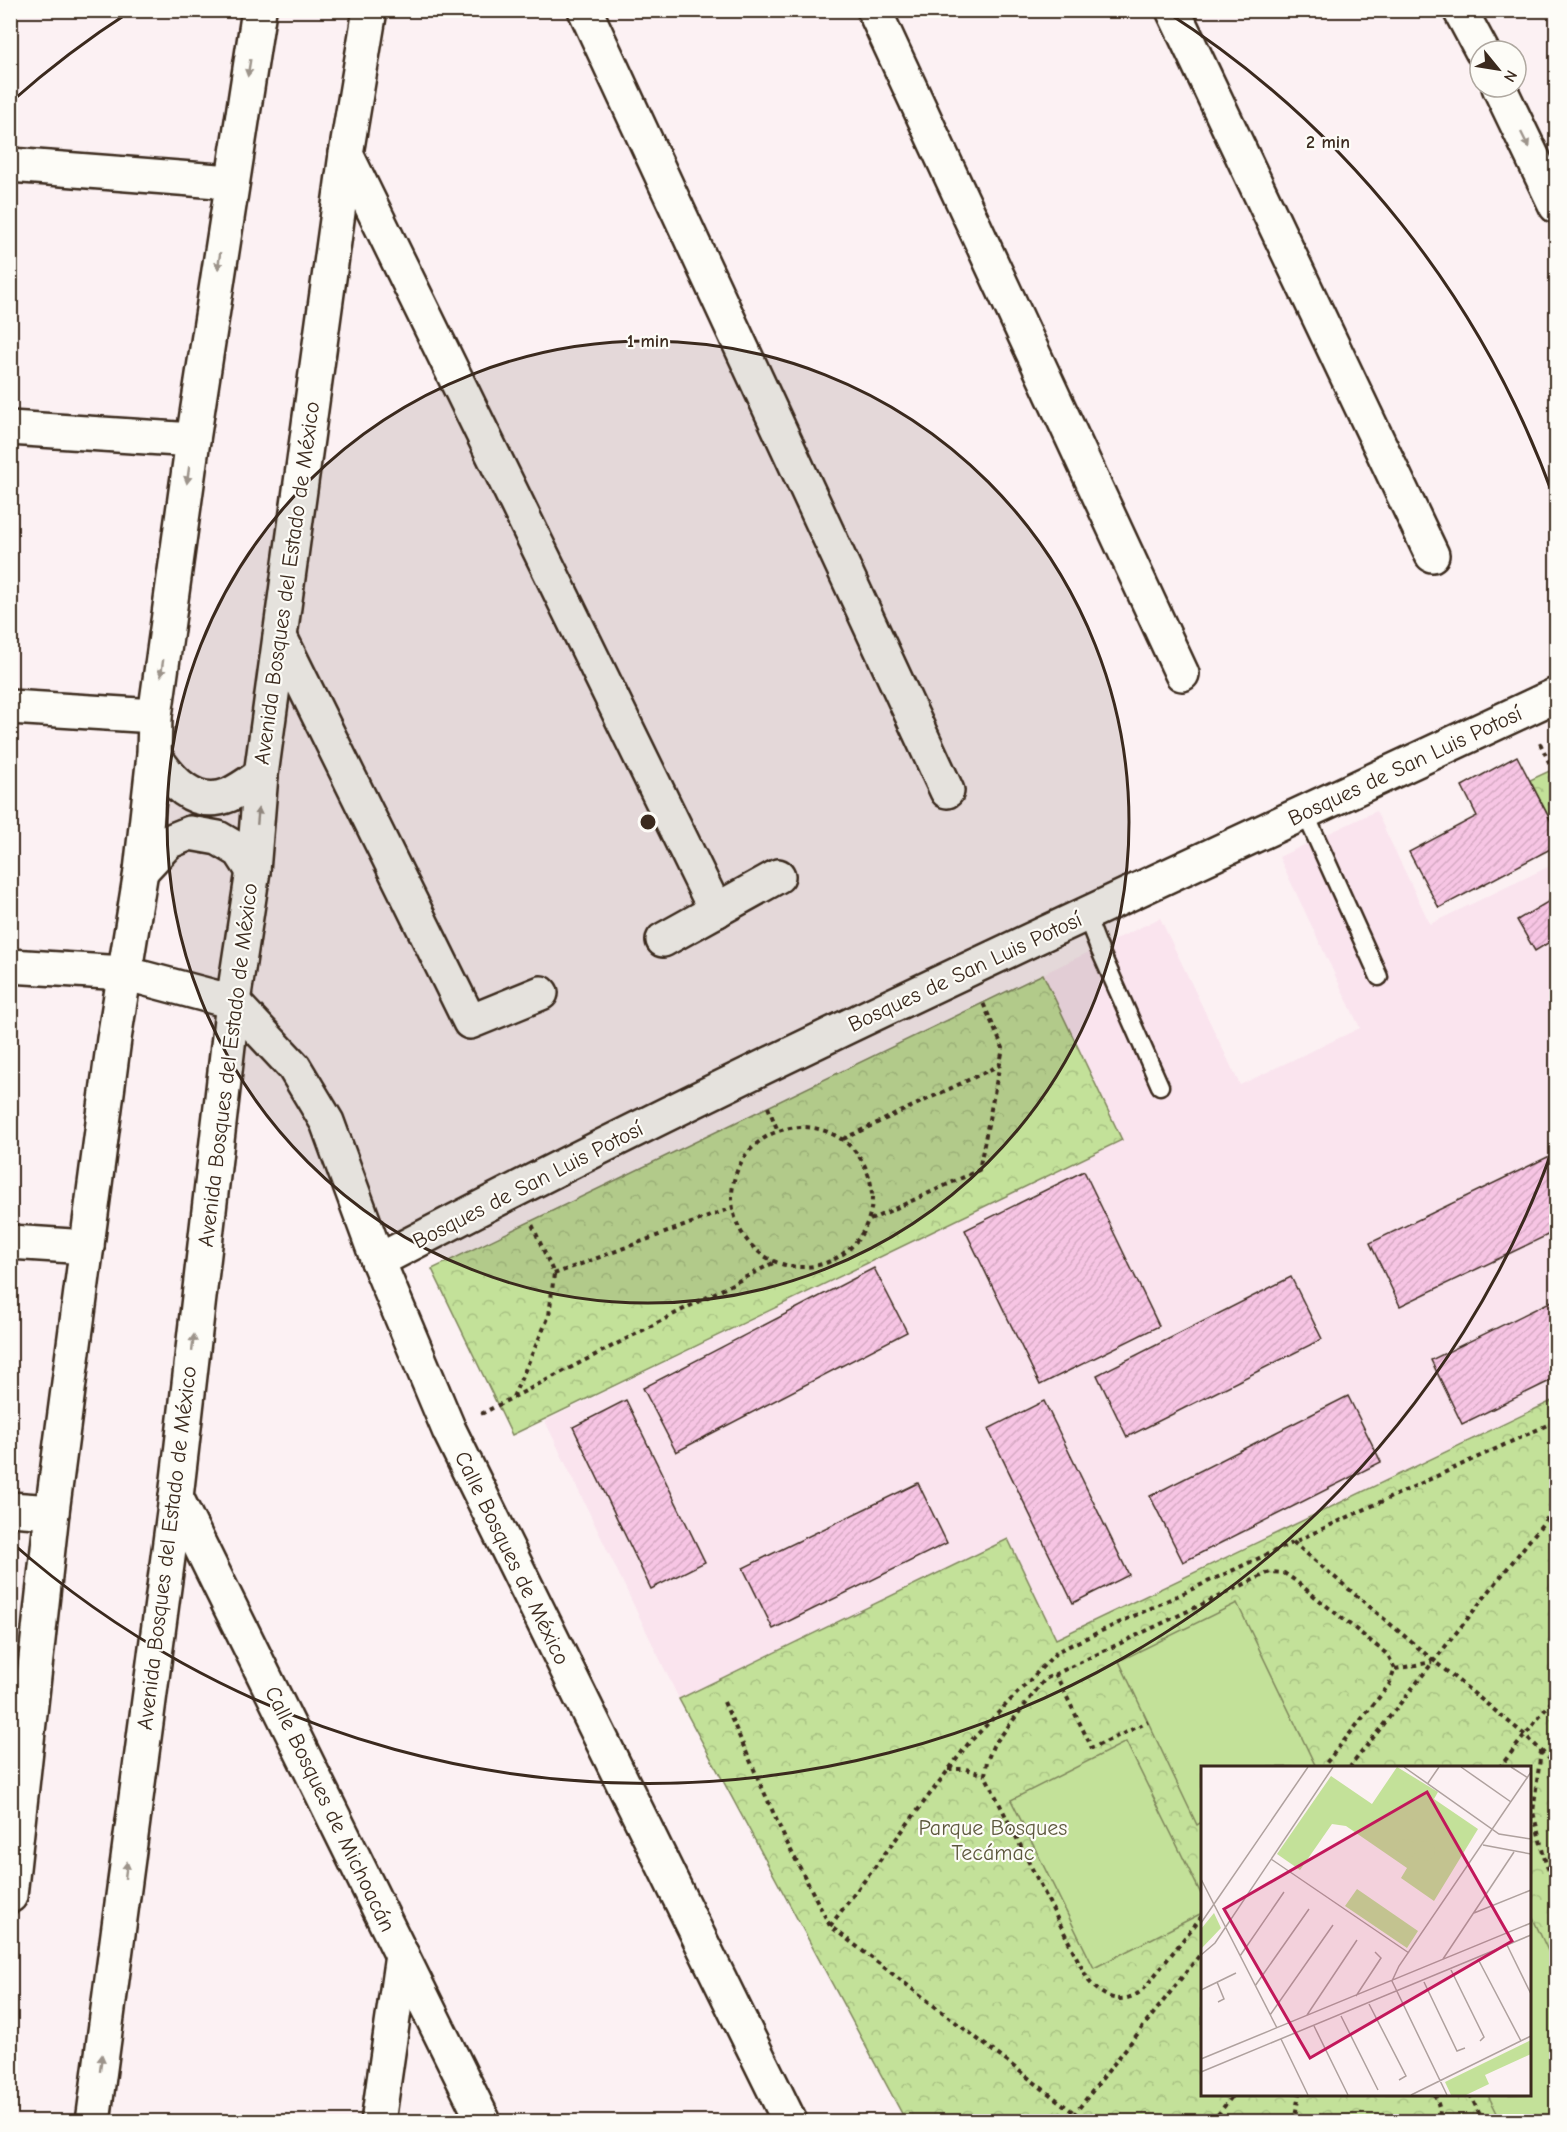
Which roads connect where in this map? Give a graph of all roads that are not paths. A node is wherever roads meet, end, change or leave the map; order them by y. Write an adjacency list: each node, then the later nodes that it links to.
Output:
1 (259, 10): 11 (street, one-way to 11)
2 (370, 10): 9 (street, Avenida Bosques del Estado de México)
3 (585, 10): 23 (street)
4 (874, 10): 17 (street)
5 (1173, 10): 15 (street)
6 (1460, 10): 7 (street)
7 (1476, 39)
8 (1505, 99): 12 (street, one-way to 12)
9 (346, 154): 16 (street, Avenida Bosques del Estado de México); 28 (street)
10 (10, 165): 11 (street)
11 (231, 182): 14 (street, one-way to 14)
12 (1557, 206)
13 (10, 428): 14 (street)
14 (193, 440): 20 (street, one-way to 20)
15 (1432, 555)
16 (280, 637): 22 (street, Avenida Bosques del Estado de México); 34 (street)
17 (1182, 674)
18 (1557, 695): 24 (street, Bosques de San Luis Potosí)
19 (10, 707): 20 (street)
20 (155, 716): 21 (street)
21 (154, 755): 22 (street); 25 (street)
22 (261, 775): 26 (street, Avenida Bosques del Estado de México, one-way to 22)
23 (947, 791)
24 (1305, 813): 29 (street, Bosques de San Luis Potosí); 33 (lane)
25 (141, 871): 26 (street); 32 (street)
26 (253, 871): 35 (street, Avenida Bosques del Estado de México)
27 (778, 876): 28 (street)
28 (716, 910): 30 (street)
29 (1086, 915): 36 (lane); 39 (street, Bosques de San Luis Potosí)
30 (663, 940)
31 (10, 966): 32 (street)
32 (124, 973): 35 (street); 38 (street)
33 (1379, 977)
34 (541, 993)
35 (233, 1002): 39 (street, Calle Bosques de México); 40 (street, Avenida Bosques del Estado de México, one-way to 35)
36 (1160, 1086)
37 (10, 1242): 38 (street)
38 (87, 1247): 42 (street)
39 (378, 1261): 49 (street, Calle Bosques de México)
40 (176, 1497): 45 (street, Calle Bosques de Michoacán); 46 (street, Avenida Bosques del Estado de México, one-way to 40)
41 (10, 1509): 42 (street)
42 (52, 1512): 43 (street)
43 (16, 1779): 44 (street)
44 (10, 1896)
45 (402, 1955): 47 (street); 48 (street, Calle Bosques de Michoacán)
46 (93, 2121)
47 (378, 2121)
48 (484, 2121)
49 (790, 2121)

